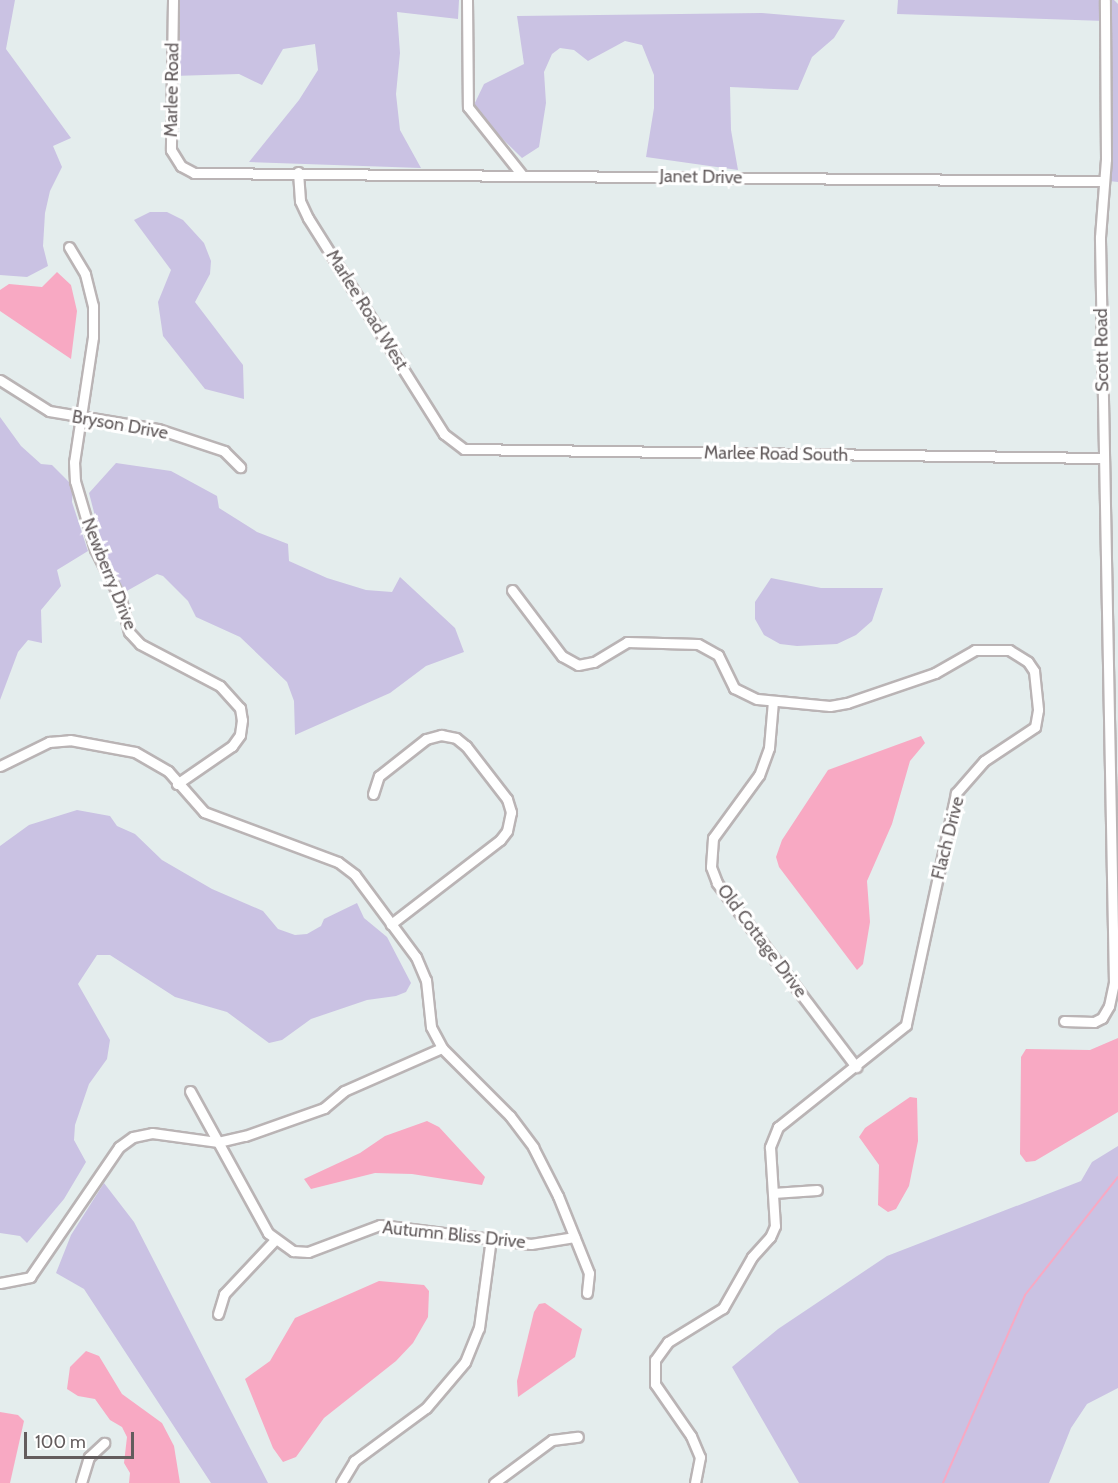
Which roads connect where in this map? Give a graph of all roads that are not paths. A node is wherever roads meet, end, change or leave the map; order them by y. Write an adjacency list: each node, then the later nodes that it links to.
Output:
1 (173, 0): 4 (street, Marlee Road)
2 (467, 0): 5 (street)
3 (1105, 0): 6 (street, Scott Road)
4 (298, 172): 5 (street, Janet Drive); 10 (street, Marlee Road West)
5 (522, 174): 6 (street, Janet Drive)
6 (1103, 181): 11 (street, Scott Road)
7 (69, 247): 9 (street, Newberry Drive)
8 (0, 380): 9 (street, Bryson Drive)
9 (80, 418): 12 (street, Bryson Drive); 16 (street, Newberry Drive)
10 (452, 442): 11 (street, Marlee Road South)
11 (1103, 458): 19 (street, Scott Road)
12 (240, 467)
13 (512, 590): 14 (street, Flach Drive)
14 (773, 701): 21 (street, Old Cottage Drive); 21 (street, Flach Drive)
15 (0, 766): 16 (street)
16 (177, 784): 18 (street)
17 (373, 794): 18 (street)
18 (391, 924): 20 (street)
19 (1064, 1021)
20 (442, 1048): 23 (street); 26 (street)
21 (856, 1066): 25 (street, Flach Drive)
22 (190, 1091): 23 (street)
23 (218, 1142): 28 (street); 29 (street)
24 (817, 1190): 25 (street)
25 (773, 1193): 37 (street, Flach Drive)
26 (573, 1237): 27 (street, Autumn Bliss Drive); 30 (street)
27 (491, 1238): 28 (street, Autumn Bliss Drive); 35 (street)
28 (274, 1241): 31 (street)
29 (0, 1283)
30 (587, 1293)
31 (218, 1314)
32 (578, 1437): 36 (street)
33 (104, 1443): 34 (street)
34 (81, 1483)
35 (341, 1483)
36 (494, 1483)
37 (695, 1483)

